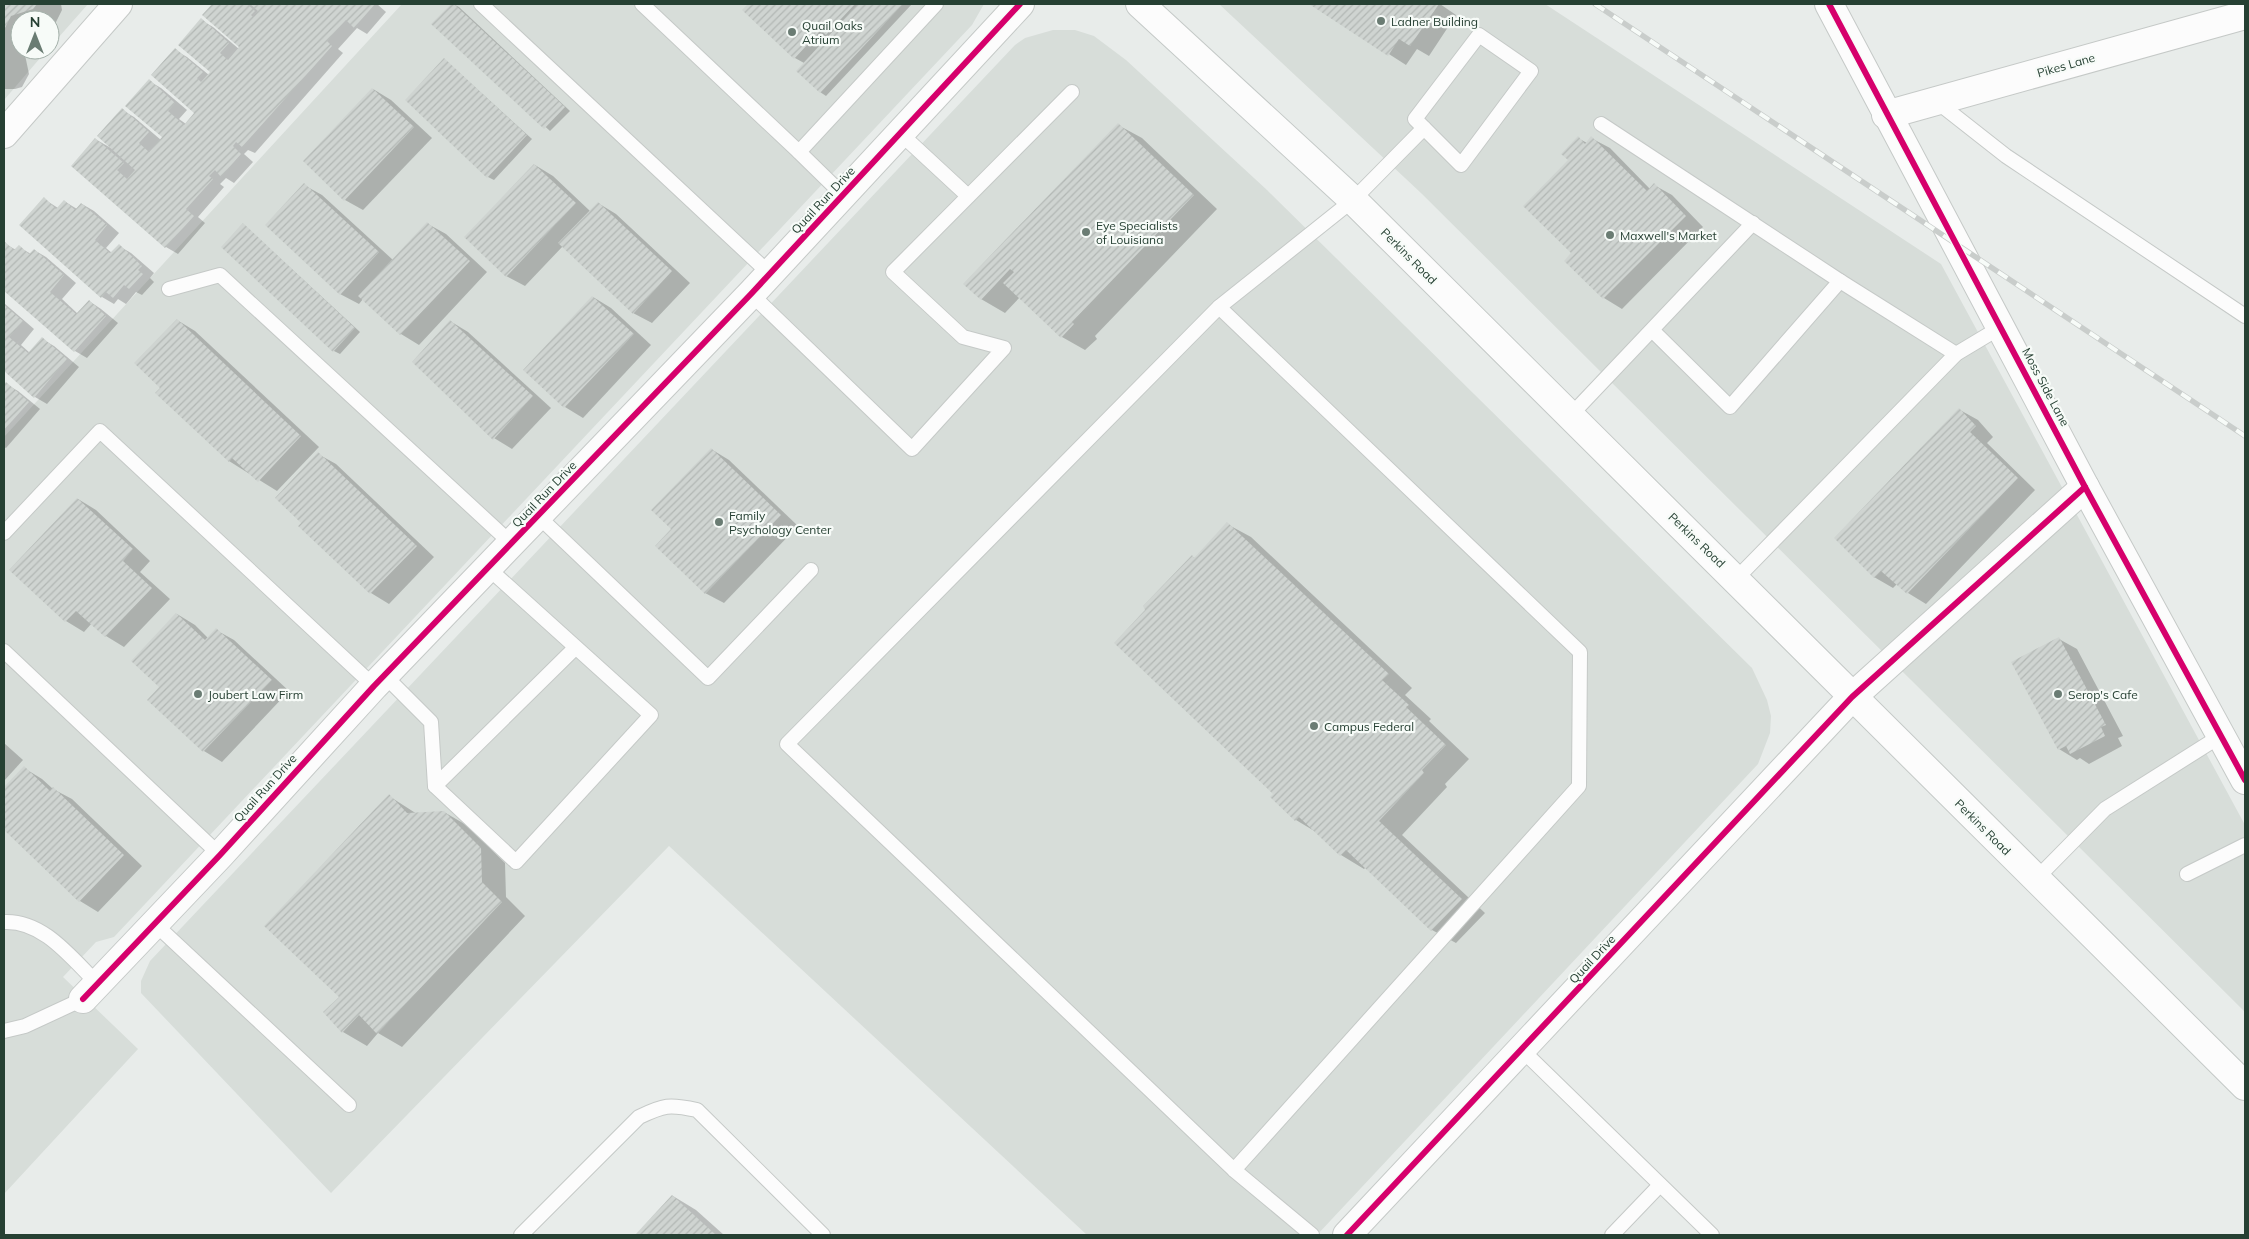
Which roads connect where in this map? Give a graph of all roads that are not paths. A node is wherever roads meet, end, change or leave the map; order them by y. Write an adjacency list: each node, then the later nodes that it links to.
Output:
1 (118, 4): 14 (street)
2 (481, 4): 21 (lane)
3 (642, 4): 16 (lane)
4 (936, 4): 16 (lane)
5 (1020, 4): 15 (street, Quail Run Drive)
6 (1140, 4): 19 (street, Perkins Road)
7 (1829, 4): 11 (street, Moss Side Lane)
8 (2245, 15): 10 (street, Pikes Lane)
9 (1072, 92): 18 (lane)
10 (1936, 101): 11 (street, Pikes Lane); 26 (lane)
11 (1886, 115): 27 (street, Moss Side Lane)
12 (1601, 124): 20 (lane)
13 (1424, 128): 13 (lane); 19 (lane)
14 (4, 134)
15 (901, 134): 17 (street, Quail Run Drive); 18 (lane)
16 (799, 152): 17 (lane)
17 (843, 195): 21 (street, Quail Run Drive)
18 (968, 196): 24 (lane)
19 (1353, 200): 25 (lane); 30 (street, Perkins Road)
20 (1753, 223): 22 (lane); 28 (lane)
21 (770, 274): 24 (street, Quail Run Drive)
22 (1840, 281): 28 (lane); 29 (lane)
23 (169, 289): 34 (lane)
24 (751, 294): 32 (street, Quail Run Drive)
25 (1219, 307): 56 (lane); 56 (lane)
26 (2245, 316)
27 (2001, 327): 29 (lane); 31 (street, Moss Side Lane)
28 (1653, 331): 30 (lane)
29 (1956, 354): 37 (lane)
30 (1570, 416): 37 (street, Perkins Road)
31 (2085, 487): 41 (street, Quail Drive); 42 (street, Moss Side Lane)
32 (538, 516): 34 (street, Quail Run Drive); 36 (lane)
33 (4, 534): 40 (lane)
34 (512, 544): 35 (street, Quail Run Drive)
35 (488, 568): 38 (lane); 40 (street, Quail Run Drive)
36 (811, 570)
37 (1736, 579): 41 (street, Perkins Road)
38 (575, 648): 44 (lane); 44 (lane)
39 (4, 651): 46 (lane)
40 (379, 680): 44 (lane); 46 (street, Quail Run Drive)
41 (1852, 697): 48 (street, Perkins Road); 53 (street, Quail Drive)
42 (2222, 735): 43 (street, Moss Side Lane); 48 (lane)
43 (2245, 780)
44 (436, 786)
45 (2245, 845): 47 (lane)
46 (220, 855): 50 (street, Quail Run Drive)
47 (2187, 874)
48 (2036, 879): 54 (street, Perkins Road)
49 (4, 922): 51 (lane)
50 (155, 924): 51 (street, Quail Run Drive); 55 (lane)
51 (91, 992): 52 (lane)
52 (4, 1031)
53 (1522, 1050): 57 (lane); 61 (street, Quail Drive)
54 (2245, 1086)
55 (349, 1105)
56 (1234, 1170): 60 (lane)
57 (1660, 1185): 62 (lane); 63 (lane)
58 (522, 1235): 59 (lane)
59 (823, 1235)
60 (1312, 1235)
61 (1348, 1235)
62 (1612, 1235)
63 (1712, 1235)

